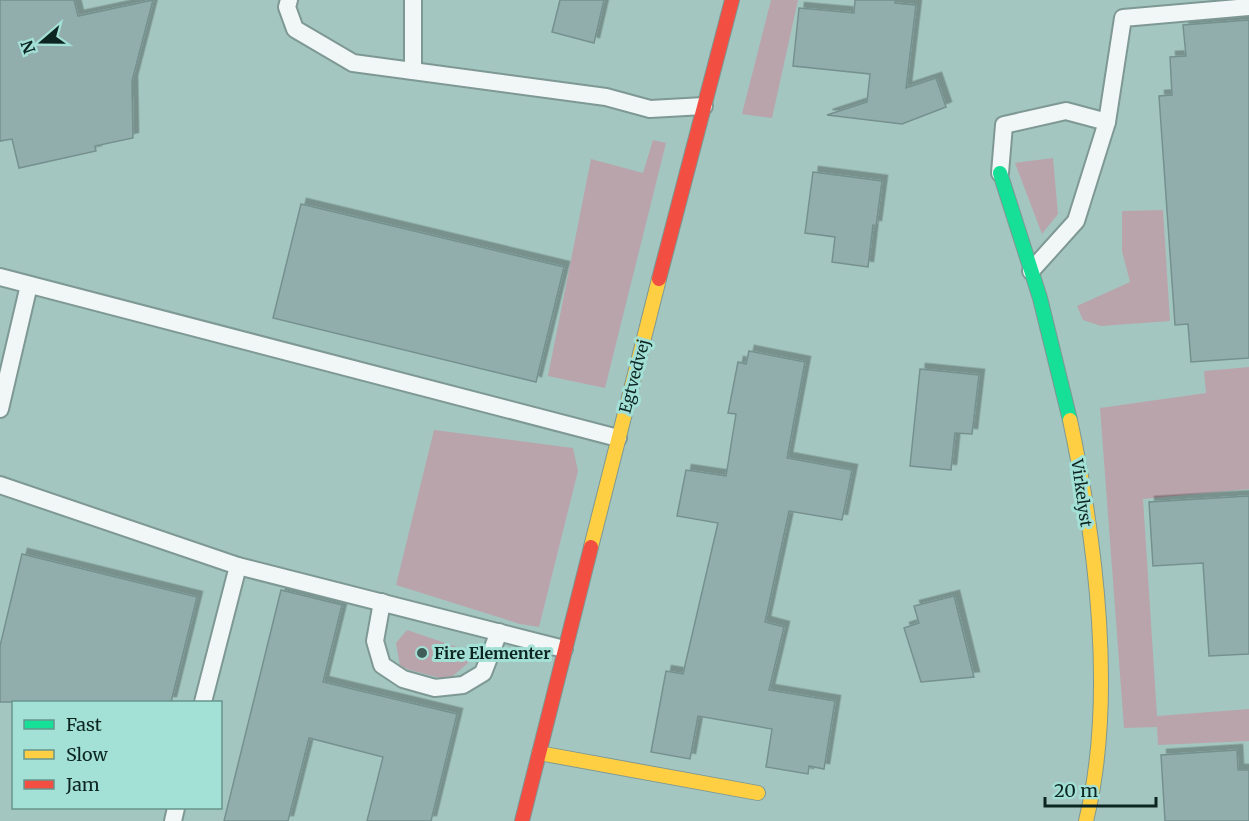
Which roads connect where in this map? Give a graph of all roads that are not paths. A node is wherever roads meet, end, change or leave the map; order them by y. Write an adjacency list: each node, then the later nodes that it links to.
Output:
1 (289, 0): 5 (lane)
2 (413, 0): 5 (lane)
3 (732, 0): 6 (street, Egtvedvej)
4 (1249, 8): 7 (lane)
5 (413, 71): 6 (lane)
6 (704, 106): 13 (street, Egtvedvej)
7 (1107, 122): 8 (lane); 9 (lane)
8 (1000, 173): 9 (street, Virkelyst)
9 (1031, 271): 23 (street, Virkelyst)
10 (0, 277): 11 (lane)
11 (29, 285): 12 (lane); 13 (lane)
12 (0, 409)
13 (618, 438): 18 (street, Egtvedvej)
14 (0, 485): 15 (lane)
15 (238, 566): 16 (lane); 19 (lane)
16 (382, 602): 17 (lane); 17 (lane)
17 (500, 632): 18 (lane)
18 (564, 649): 20 (street, Egtvedvej)
19 (203, 701)
20 (539, 753): 21 (street); 22 (street, Egtvedvej)
21 (758, 793)
22 (522, 821)
23 (1086, 821)

